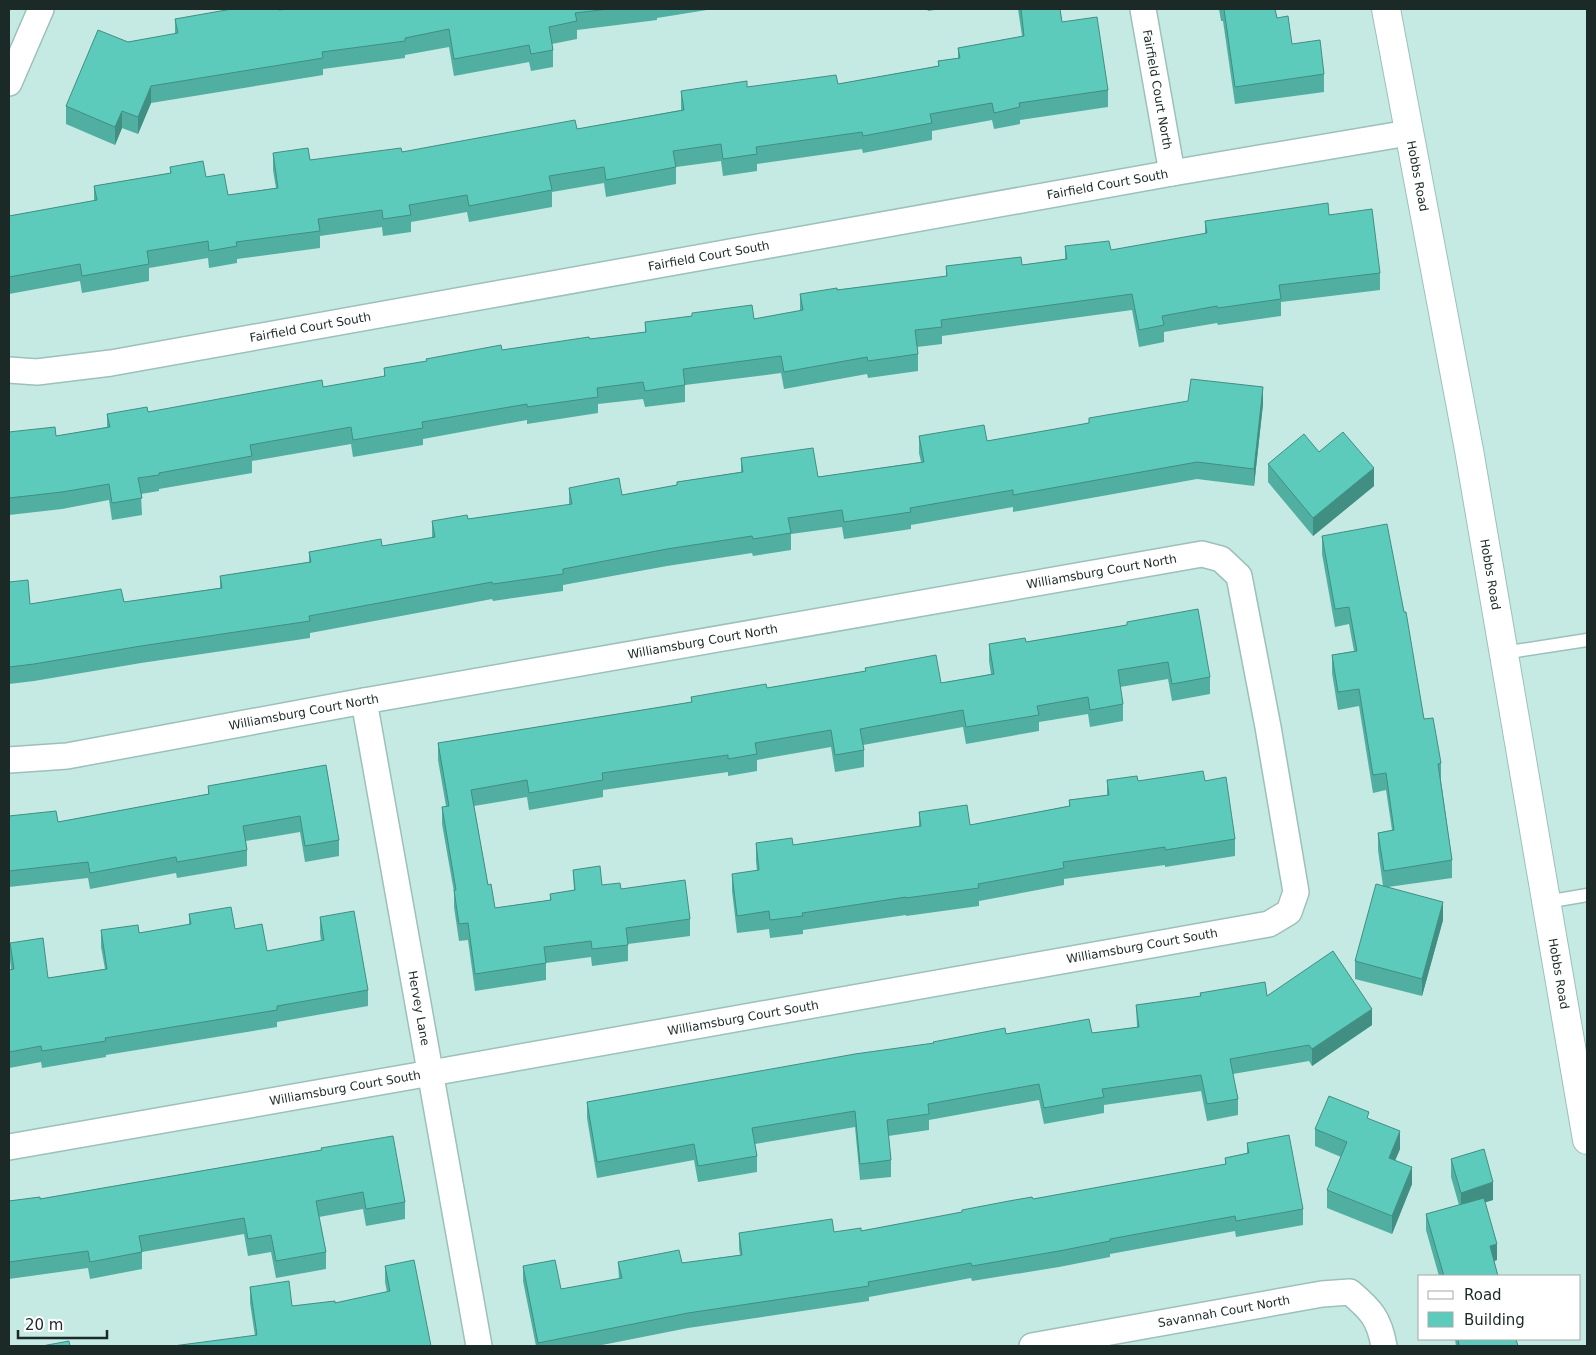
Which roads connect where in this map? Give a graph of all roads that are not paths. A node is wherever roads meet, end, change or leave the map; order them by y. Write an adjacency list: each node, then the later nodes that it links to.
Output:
1 (41, 9): 4 (street)
2 (1143, 9): 6 (street, Fairfield Court North)
3 (1386, 9): 5 (street, Hobbs Road)
4 (9, 83)
5 (1408, 133): 6 (street, Fairfield Court South); 9 (street, Hobbs Road)
6 (1172, 173): 7 (street, Fairfield Court South)
7 (9, 370)
8 (1587, 640): 9 (lane)
9 (1504, 653): 14 (street, Hobbs Road)
10 (364, 701): 11 (street, Williamsburg Court North); 12 (street, Williamsburg Court North); 15 (street, Hervey Lane)
11 (1268, 726): 15 (street, Williamsburg Court South)
12 (9, 760)
13 (1587, 895): 14 (lane)
14 (1546, 902): 16 (street, Hobbs Road)
15 (431, 1074): 17 (street, Williamsburg Court South); 18 (street, Hervey Lane)
16 (1587, 1140)
17 (9, 1147)
18 (479, 1346)
19 (1032, 1346): 20 (street, Savannah Court North)
20 (1384, 1346)

